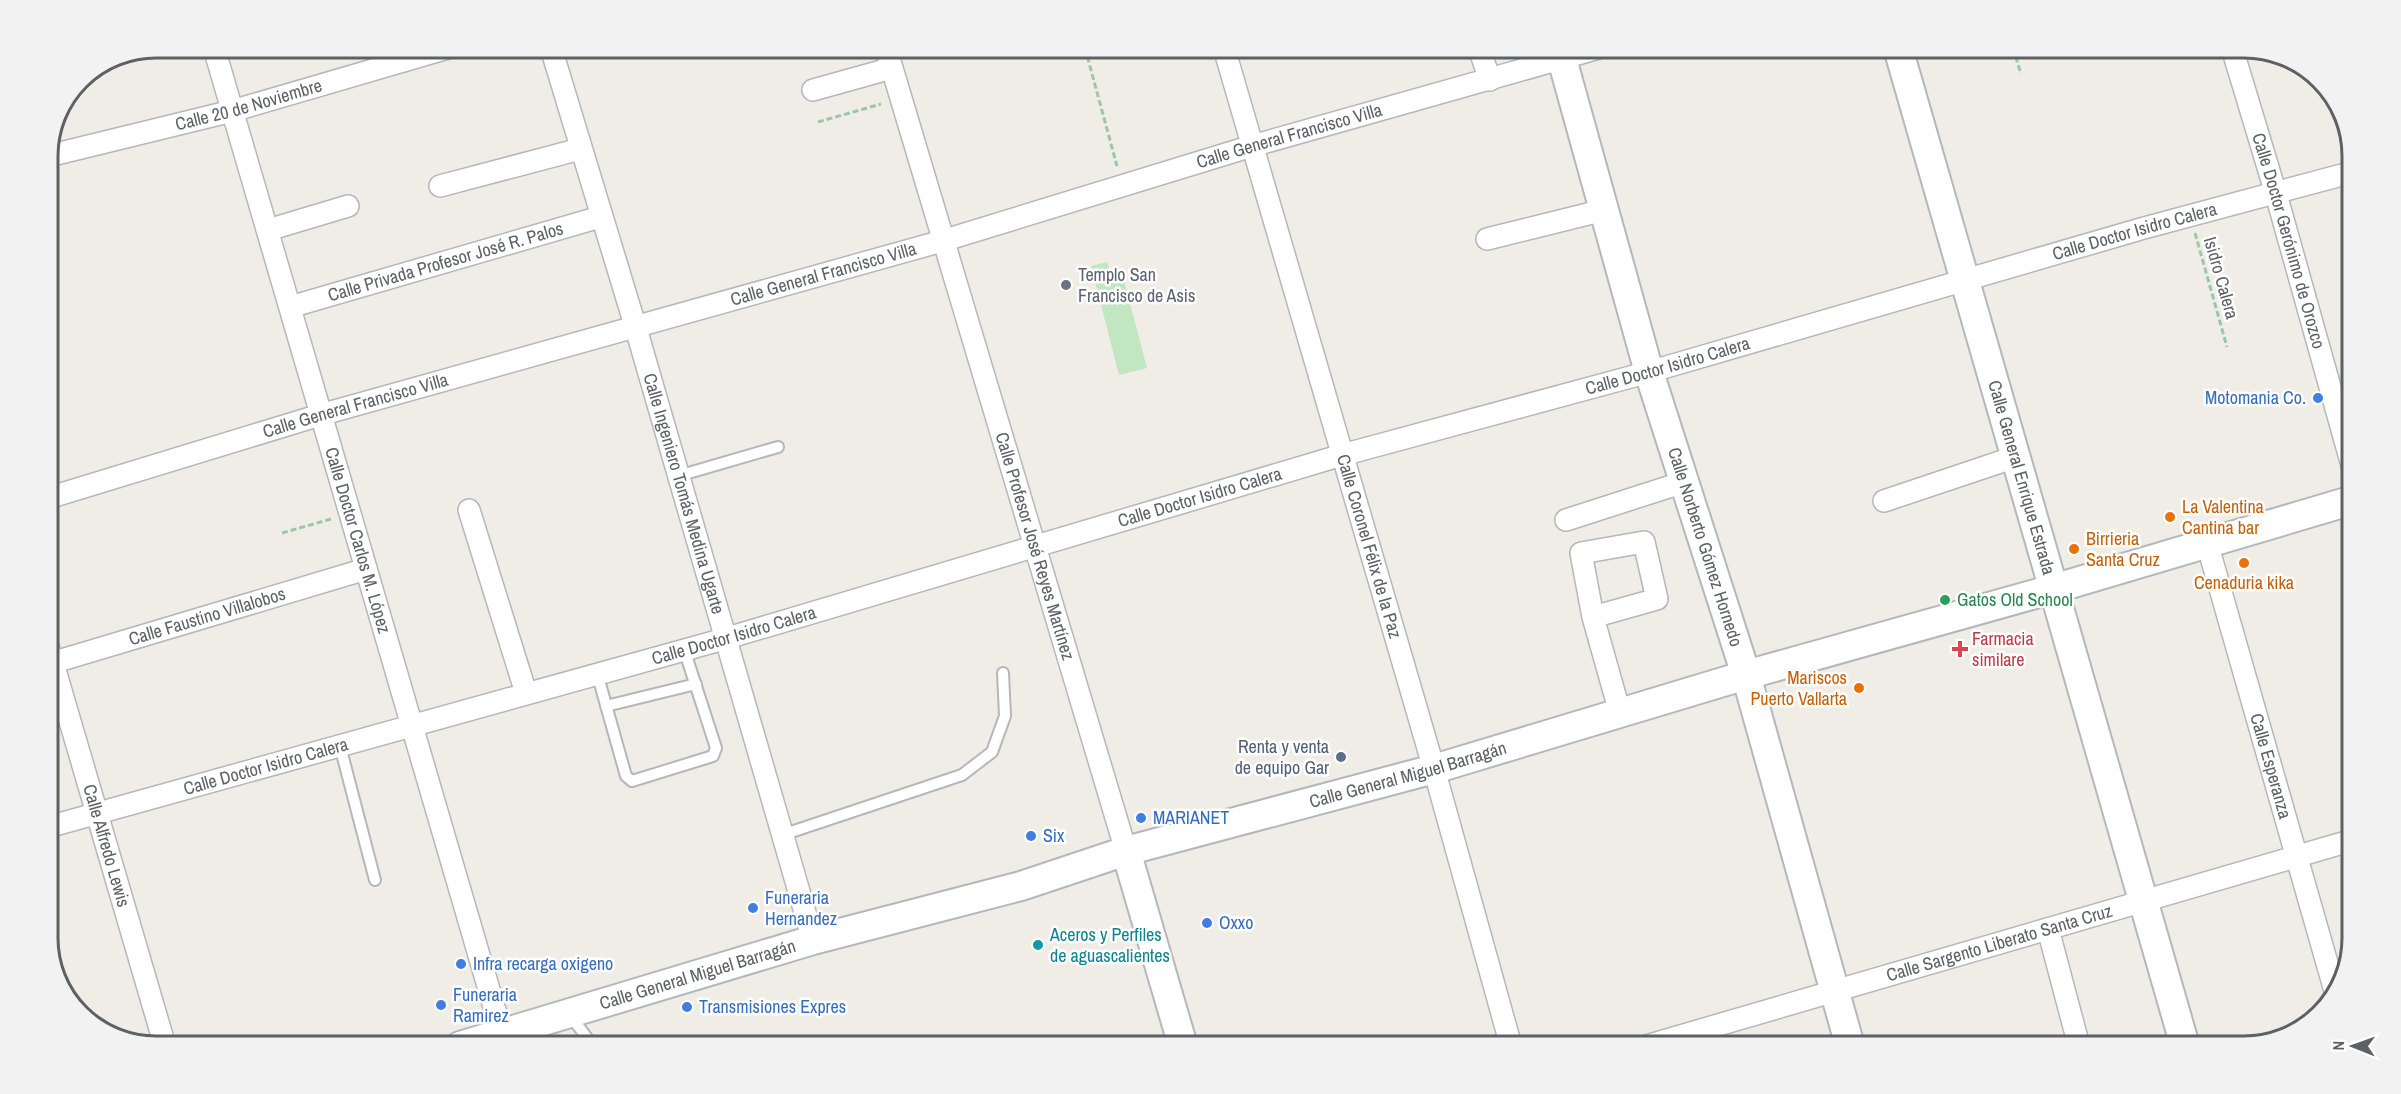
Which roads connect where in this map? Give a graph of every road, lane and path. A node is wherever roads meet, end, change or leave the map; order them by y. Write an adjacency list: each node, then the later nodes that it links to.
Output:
1 (217, 58): 17 (street, Calle Doctor Carlos M. López)
2 (414, 58): 17 (street, Calle 20 de Noviembre)
3 (554, 58): 20 (street, Calle Ingeniero Tomás Medina Ugarte)
4 (889, 58): 15 (street); 16 (street, Calle Profesor José Reyes Martínez)
5 (1088, 58): 23 (path)
6 (1227, 58): 19 (street, Calle Coronel Félix de la Paz)
7 (1482, 58): 14 (street)
8 (1548, 58): 14 (street, Calle General Francisco Villa)
9 (1562, 58): 27 (main road, Calle Norberto Gómez Hornedo)
10 (1901, 58): 33 (main road, Calle General Enrique Estrada)
11 (2016, 58): 13 (path)
12 (2235, 58): 25 (street, Calle Doctor Gerónimo de Orozco)
13 (2021, 74)
14 (1490, 80): 19 (street, Calle General Francisco Villa)
15 (813, 90)
16 (900, 98): 18 (path); 32 (street, Calle Profesor José Reyes Martínez)
17 (232, 111): 21 (street, Calle 20 de Noviembre); 30 (street, Calle Doctor Carlos M. López)
18 (818, 122)
19 (1252, 146): 23 (street, Calle General Francisco Villa); 41 (street, Calle Coronel Félix de la Paz)
20 (580, 149): 24 (street); 29 (street, Calle Ingeniero Tomás Medina Ugarte)
21 (59, 153)
22 (2342, 175): 25 (street, Calle Doctor Isidro Calera)
23 (1122, 185): 32 (street, Calle General Francisco Villa)
24 (440, 186)
25 (2276, 194): 28 (street, Calle Doctor Isidro Calera); 39 (street, Calle Doctor Gerónimo de Orozco)
26 (348, 206): 30 (street)
27 (1604, 210): 31 (street); 37 (main road, Calle Norberto Gómez Hornedo)
28 (2190, 216): 33 (street, Calle Doctor Isidro Calera); 36 (path, Isidro Calera)
29 (600, 217): 34 (street, Calle Privada Profesor José R. Palos); 35 (street, Calle Ingeniero Tomás Medina Ugarte)
30 (268, 230): 34 (street, Calle Doctor Carlos M. López)
31 (1487, 239)
32 (942, 241): 35 (street, Calle General Francisco Villa); 53 (street, Calle Profesor José Reyes Martínez)
33 (1964, 280): 37 (street, Calle Doctor Isidro Calera); 42 (main road, Calle General Enrique Estrada)
34 (290, 307): 38 (street, Calle Doctor Carlos M. López)
35 (635, 325): 38 (street, Calle General Francisco Villa); 43 (street, Calle Ingeniero Tomás Medina Ugarte)
36 (2227, 347)
37 (1649, 372): 41 (street, Calle Doctor Isidro Calera); 44 (main road, Calle Norberto Gómez Hornedo)
38 (320, 415): 45 (street, Calle General Francisco Villa); 49 (street, Calle Doctor Carlos M. López)
39 (2342, 430)
40 (778, 447): 43 (lane)
41 (1342, 455): 53 (street, Calle Doctor Isidro Calera); 70 (street, Calle Coronel Félix de la Paz)
42 (2015, 457): 46 (street); 55 (main road, Calle General Enrique Estrada)
43 (678, 477): 57 (street, Calle Ingeniero Tomás Medina Ugarte)
44 (1684, 482): 50 (street); 62 (main road, Calle Norberto Gómez Hornedo)
45 (59, 495)
46 (1884, 501)
47 (2342, 503): 52 (main road, Calle General Miguel Barragán)
48 (469, 510): 65 (street)
49 (350, 513): 51 (path); 54 (street, Calle Doctor Carlos M. López)
50 (1566, 520)
51 (282, 533)
52 (2207, 543): 55 (main road, Calle General Miguel Barragán); 76 (street, Calle Esperanza)
53 (1033, 547): 57 (street, Calle Doctor Isidro Calera); 75 (street, Calle Profesor José Reyes Martínez)
54 (366, 569): 59 (street, Calle Faustino Villalobos); 68 (street, Calle Doctor Carlos M. López)
55 (2054, 589): 62 (main road, Calle General Miguel Barragán); 78 (main road, Calle General Enrique Estrada)
56 (1593, 617): 67 (street)
57 (724, 639): 58 (street, Calle Doctor Isidro Calera); 73 (street, Calle Ingeniero Tomás Medina Ugarte)
58 (684, 649): 61 (street, Calle Doctor Isidro Calera); 63 (lane)
59 (59, 654)
60 (1003, 673): 73 (lane)
61 (597, 674): 65 (street, Calle Doctor Isidro Calera); 66 (lane)
62 (1746, 675): 67 (main road, Calle General Miguel Barragán); 82 (main road, Calle Norberto Gómez Hornedo)
63 (696, 684): 66 (lane); 66 (lane)
64 (59, 687): 71 (street, Calle Alfredo Lewis)
65 (526, 693): 68 (street, Calle Doctor Isidro Calera)
66 (606, 706)
67 (1620, 713): 70 (main road, Calle General Miguel Barragán)
68 (412, 725): 69 (street, Calle Doctor Isidro Calera); 84 (street, Calle Doctor Carlos M. López)
69 (340, 746): 71 (street, Calle Doctor Isidro Calera); 77 (lane)
70 (1434, 769): 75 (main road, Calle General Miguel Barragán); 89 (street, Calle Coronel Félix de la Paz)
71 (97, 813): 72 (street, Calle Doctor Isidro Calera); 85 (street, Calle Alfredo Lewis)
72 (59, 824)
73 (782, 835): 80 (street, Calle Ingeniero Tomás Medina Ugarte)
74 (2342, 843): 76 (street, Calle Sargento Liberato Santa Cruz)
75 (1126, 851): 80 (main road, Calle General Miguel Barragán); 88 (main road, Calle Profesor José Reyes Martínez)
76 (2297, 857): 78 (street, Calle Sargento Liberato Santa Cruz); 81 (street, Calle Esperanza)
77 (375, 880)
78 (2143, 900): 79 (street, Calle Sargento Liberato Santa Cruz); 93 (main road, Calle General Enrique Estrada)
79 (2048, 929): 82 (street, Calle Sargento Liberato Santa Cruz); 92 (street)
80 (813, 940): 83 (main road, Calle General Miguel Barragán)
81 (2332, 981)
82 (1834, 990): 90 (street, Calle Sargento Liberato Santa Cruz); 91 (main road, Calle Norberto Gómez Hornedo)
83 (570, 1014): 84 (main road, Calle General Miguel Barragán); 87 (lane)
84 (502, 1034): 86 (main road, Calle General Miguel Barragán)
85 (162, 1036)
86 (495, 1036)
87 (586, 1036)
88 (1180, 1036)
89 (1508, 1036)
90 (1680, 1036)
91 (1847, 1036)
92 (2076, 1036)
93 (2182, 1036)

